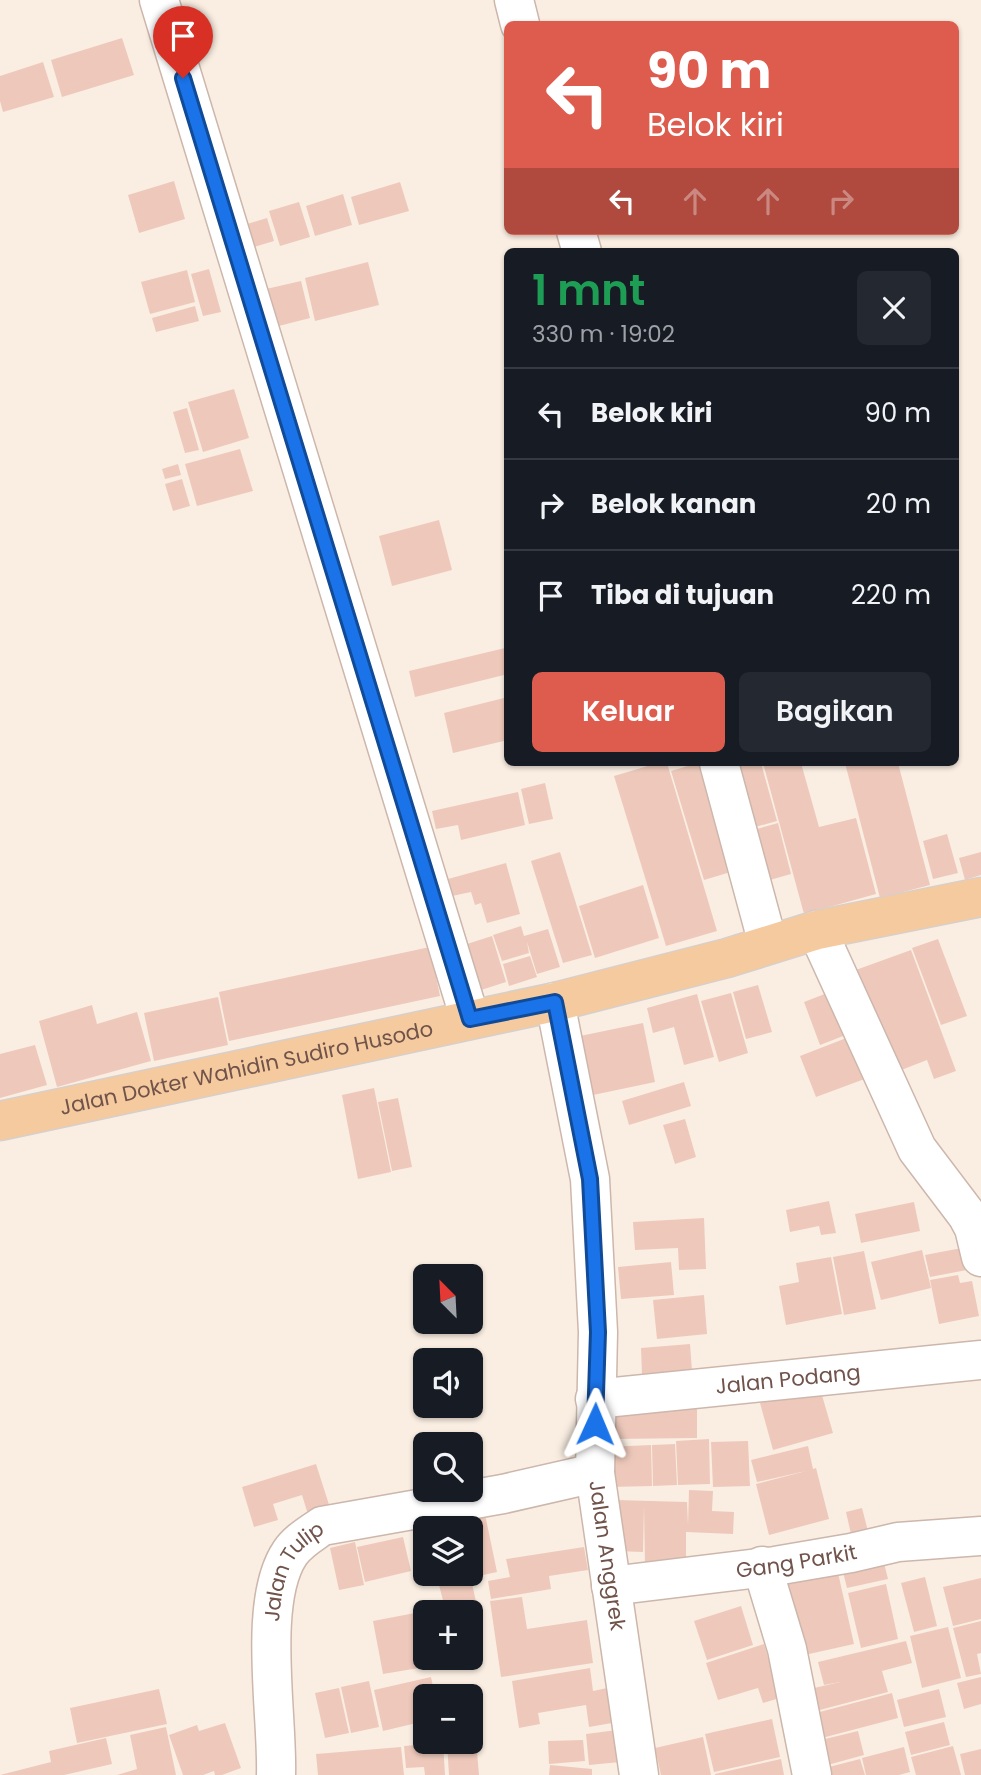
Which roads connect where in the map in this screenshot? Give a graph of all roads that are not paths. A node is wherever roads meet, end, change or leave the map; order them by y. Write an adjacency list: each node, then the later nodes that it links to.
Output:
1 (159, 0): 9 (street)
2 (514, 0): 3 (street)
3 (519, 21)
4 (720, 766): 7 (street)
5 (981, 897): 6 (main road, Jalan Dokter Wahidin Sudiro Husodo)
6 (817, 930): 7 (main road, Jalan Dokter Wahidin Sudiro Husodo); 11 (street)
7 (768, 944): 8 (main road, Jalan Dokter Wahidin Sudiro Husodo)
8 (555, 1002): 9 (main road, Jalan Dokter Wahidin Sudiro Husodo); 13 (street, Jalan Anggrek)
9 (470, 1019): 10 (main road, Jalan Dokter Wahidin Sudiro Husodo)
10 (0, 1121)
11 (981, 1257)
12 (981, 1360): 13 (street, Jalan Podang)
13 (595, 1399): 14 (street, Jalan Anggrek)
14 (594, 1473): 17 (street, Jalan Anggrek); 18 (street, Jalan Tulip)
15 (981, 1536): 16 (street, Gang Parkit)
16 (762, 1566): 17 (street, Gang Parkit); 20 (street)
17 (611, 1586): 19 (street, Jalan Anggrek)
18 (276, 1775)
19 (639, 1775)
20 (812, 1775)

